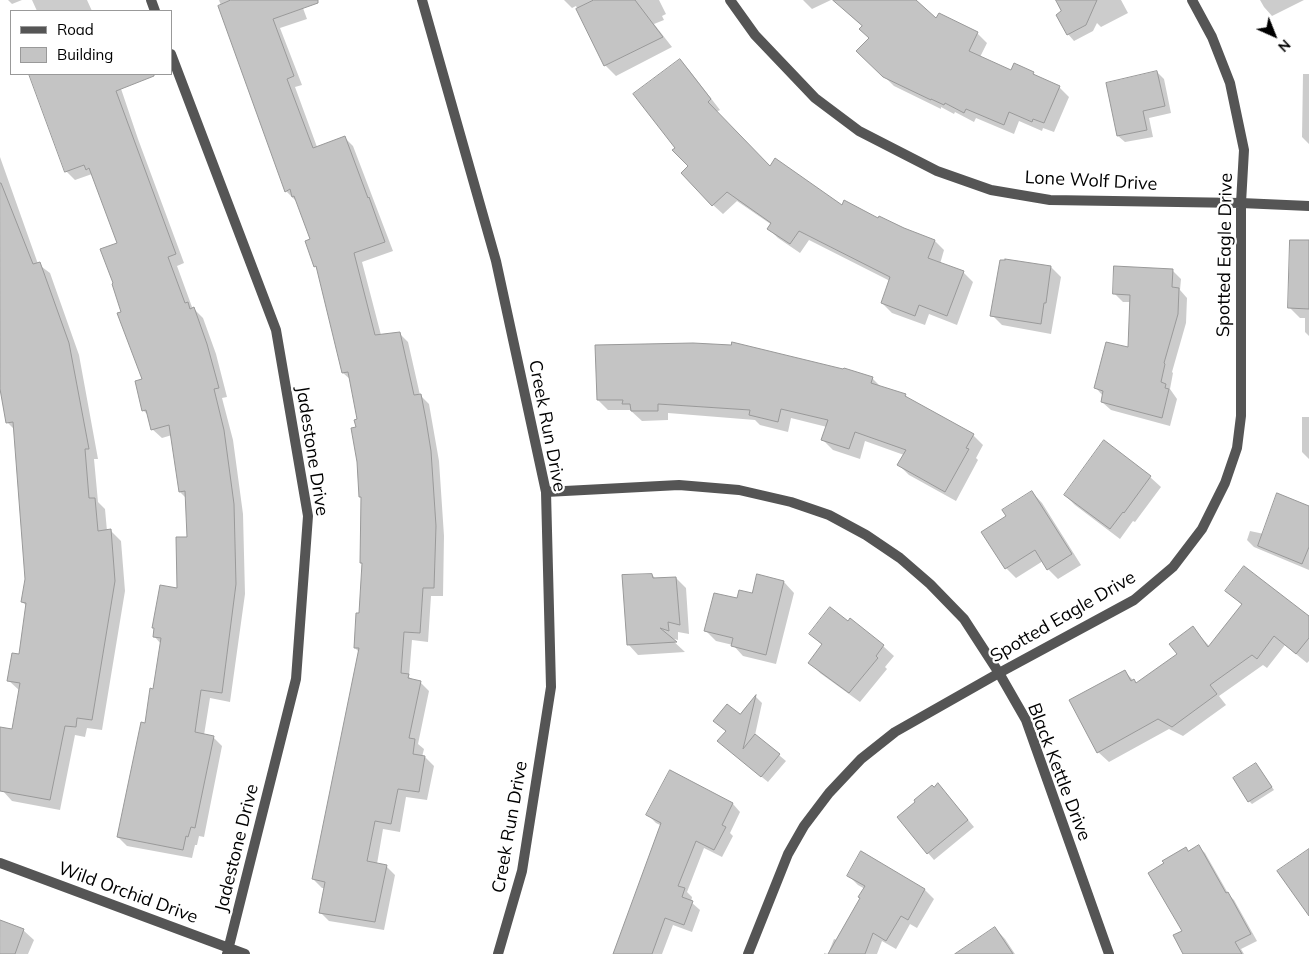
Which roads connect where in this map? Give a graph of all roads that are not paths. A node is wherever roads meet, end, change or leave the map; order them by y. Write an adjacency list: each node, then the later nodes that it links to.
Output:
1 (422, 0): 7 (street, Creek Run Drive)
2 (730, 0): 5 (street, Lone Wolf Drive)
3 (1192, 0): 5 (street, Spotted Eagle Drive)
4 (172, 57): 10 (street, Jadestone Drive)
5 (1240, 203): 6 (street, Lone Wolf Drive); 8 (street, Spotted Eagle Drive)
6 (1309, 206)
7 (546, 492): 8 (street, Black Kettle Drive); 12 (street, Creek Run Drive)
8 (999, 673): 13 (street, Spotted Eagle Drive); 14 (street, Black Kettle Drive)
9 (0, 863): 10 (street, Wild Orchid Drive)
10 (228, 951): 11 (street, Wild Orchid Drive)
11 (245, 954)
12 (498, 954)
13 (748, 954)
14 (1109, 954)

